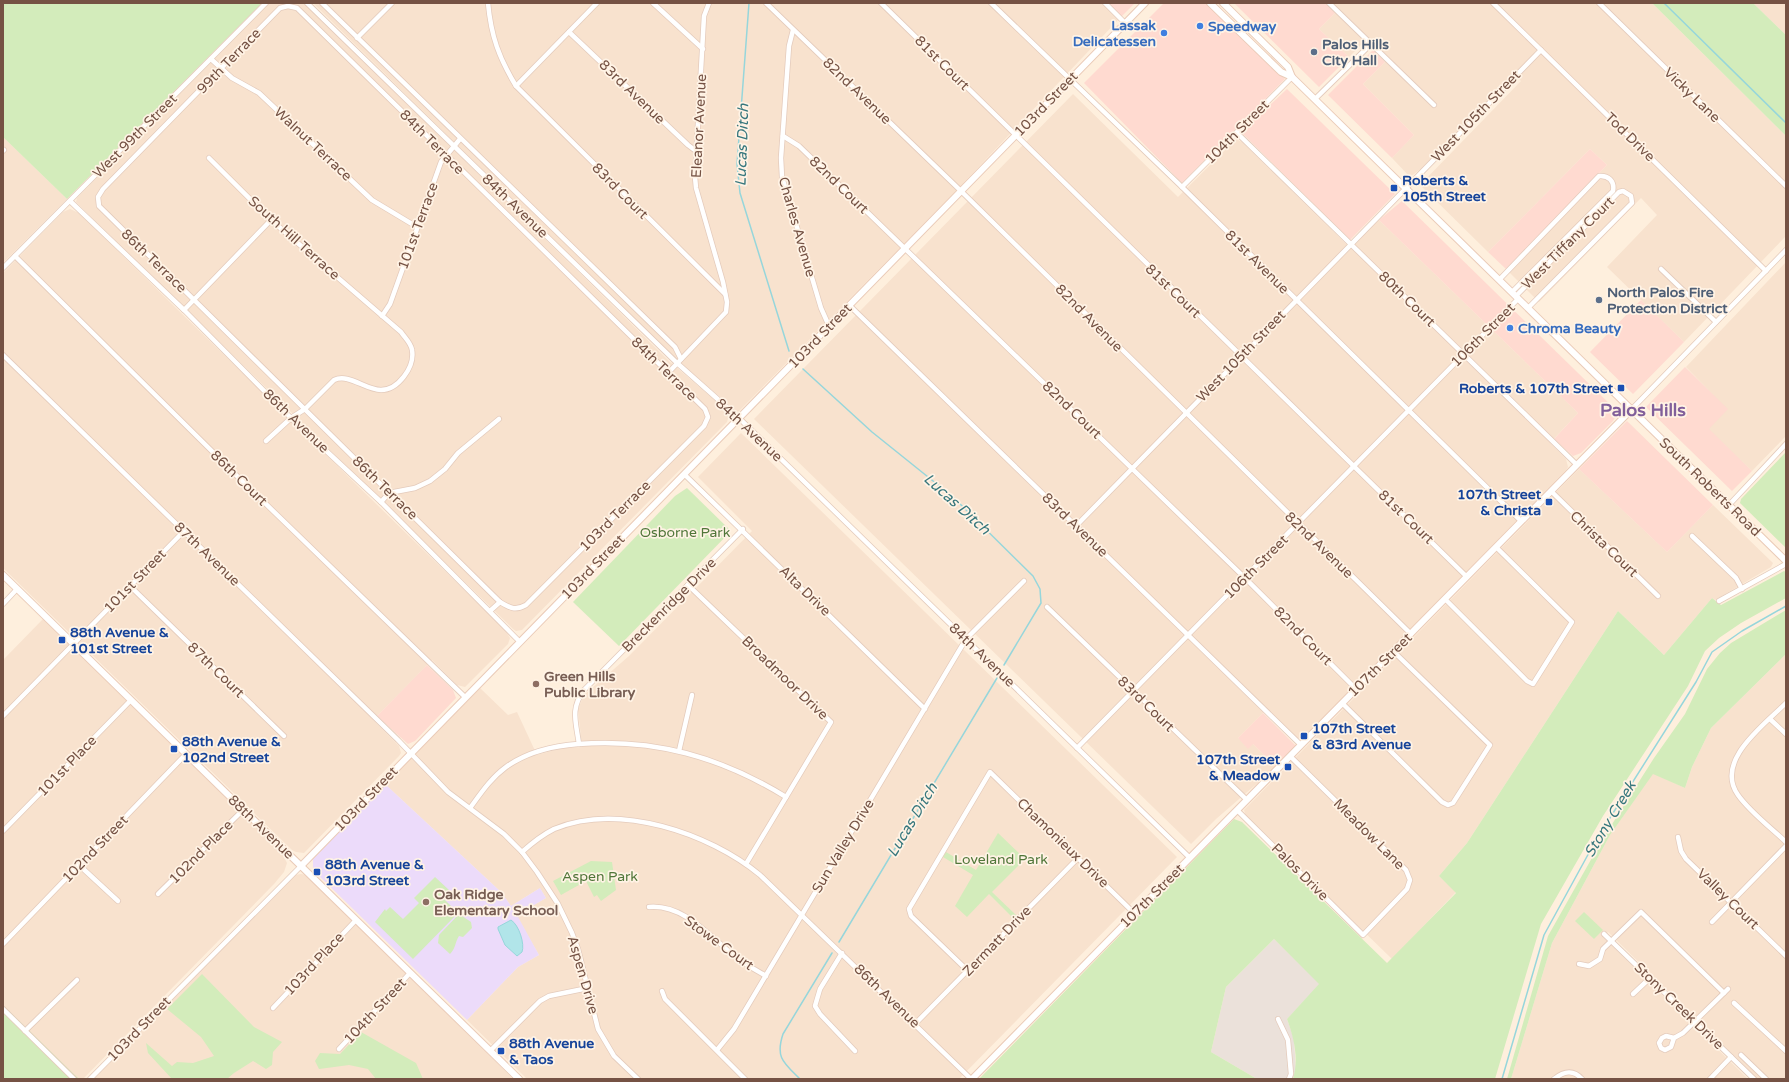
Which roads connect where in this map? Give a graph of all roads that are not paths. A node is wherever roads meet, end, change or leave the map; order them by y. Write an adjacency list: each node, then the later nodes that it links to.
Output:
1 (266, 3): 29 (street, West 99th Street)
2 (307, 3): 20 (street, 84th Avenue)
3 (322, 3): 25 (street, 84th Avenue)
4 (392, 3): 25 (street)
5 (488, 3): 33 (street, 83rd Court)
6 (597, 3): 24 (street)
7 (653, 3): 27 (street)
8 (709, 3): 27 (street, Eleanor Avenue)
9 (766, 3): 23 (street, 82nd Avenue)
10 (881, 3): 38 (street, 81st Court)
11 (991, 3): 32 (street, 81st Avenue)
12 (1105, 3): 21 (street)
13 (1145, 3): 21 (street, 103rd Street)
14 (1210, 3): 31 (street, South Roberts Road)
15 (1223, 3): 31 (street, South Roberts Road)
16 (1329, 3): 26 (street)
17 (1493, 3): 28 (street, Tod Drive)
18 (1599, 3): 44 (street, Vicky Lane)
19 (288, 6): 22 (street, 84th Terrace); 30 (street, 99th Terrace)
20 (323, 18): 22 (street); 40 (street, 84th Avenue)
21 (1125, 23): 32 (street, 103rd Street)
22 (315, 26): 42 (street, 84th Terrace)
23 (793, 30): 37 (street, Charles Avenue); 47 (street, 82nd Avenue)
24 (569, 32): 33 (street); 41 (street, 83rd Avenue)
25 (357, 38): 39 (street, 84th Avenue)
26 (1371, 44): 34 (street); 35 (street)
27 (703, 49): 41 (street, Eleanor Avenue)
28 (1541, 50): 46 (street, West 105th Street); 58 (street, Tod Drive)
29 (211, 59): 30 (street, Walnut Terrace); 48 (street, West 99th Street)
30 (221, 69): 49 (street, 99th Terrace); 51 (street, Walnut Terrace)
31 (1292, 77): 34 (street, South Roberts Road); 36 (street, 104th Street)
32 (1070, 80): 38 (street, 103rd Street); 45 (street, 81st Avenue)
33 (516, 86): 60 (street, 83rd Court)
34 (1315, 100): 46 (street, South Roberts Road)
35 (1434, 105)
36 (1237, 133): 45 (street, 104th Street); 52 (street, 80th Court)
37 (783, 136): 53 (street, 82nd Court); 69 (street, Charles Avenue)
38 (1015, 136): 47 (street, 103rd Street); 72 (street, 81st Court)
39 (460, 139): 40 (street, 101st Terrace); 73 (street, 84th Avenue)
40 (453, 145): 42 (street, 101st Terrace); 74 (street, 84th Avenue)
41 (696, 151): 60 (street, Eleanor Avenue)
42 (446, 155): 51 (street, 101st Terrace); 75 (street, 84th Terrace)
43 (209, 158): 50 (street, South Hill Terrace)
44 (1786, 186)
45 (1182, 187): 63 (street, 81st Avenue)
46 (1406, 189): 52 (street, West 105th Street); 59 (street, South Roberts Road)
47 (961, 191): 53 (street, 103rd Street); 79 (street, 82nd Avenue)
48 (70, 201): 55 (street, West 99th Street); 66 (street, 86th Avenue)
49 (100, 209): 62 (street, 86th Terrace)
50 (271, 220): 62 (street); 67 (street, South Hill Terrace)
51 (417, 227): 67 (street, 101st Terrace)
52 (1351, 244): 63 (street, West 105th Street); 70 (street, 80th Court)
53 (904, 249): 64 (street, 103rd Street); 88 (street, 82nd Court)
54 (1786, 250): 58 (street, 107th Street)
55 (14, 256): 56 (street, West 99th Street); 128 (street, 86th Court)
56 (3, 268)
57 (1661, 269): 68 (street)
58 (1766, 271): 68 (street, 107th Street)
59 (1499, 280): 61 (street, South Roberts Road); 61 (street)
60 (725, 294): 73 (street)
61 (1515, 296): 65 (street, South Roberts Road); 65 (street, West Tiffany Court); 70 (street, 106th Street)
62 (194, 299): 66 (street); 76 (street, 86th Terrace)
63 (1295, 300): 72 (street, West 105th Street); 77 (street, 81st Avenue)
64 (849, 305): 69 (street, 103rd Street); 96 (street, 83rd Avenue)
65 (1528, 308): 78 (street, South Roberts Road)
66 (184, 310): 80 (street, 86th Avenue)
67 (382, 316): 76 (street, South Hill Terrace)
68 (1716, 322): 78 (street, 107th Street)
69 (829, 326): 82 (street, 103rd Street)
70 (1464, 354): 77 (street, 106th Street); 86 (street, 80th Court)
71 (3, 355): 98 (street, 87th Avenue)
72 (1240, 356): 79 (street, West 105th Street); 87 (street, 81st Court)
73 (681, 359): 74 (street)
74 (677, 364): 75 (street); 82 (street, 84th Avenue)
75 (668, 373): 81 (street, 84th Terrace)
76 (305, 409): 80 (street); 91 (street, 86th Terrace)
77 (1408, 410): 87 (street, 106th Street); 94 (street, 81st Avenue)
78 (1631, 410): 86 (street, 107th Street); 93 (street, South Roberts Road)
79 (1185, 413): 88 (street, West 105th Street); 95 (street, 82nd Avenue)
80 (291, 418): 84 (street); 92 (street, 86th Avenue)
81 (708, 418): 117 (street, 103rd Terrace)
82 (739, 418): 89 (street, 103rd Street); 121 (street, 84th Avenue)
83 (499, 419): 91 (street)
84 (266, 441)
85 (1786, 444): 93 (street)
86 (1577, 465): 90 (street, 107th Street)
87 (1354, 466): 95 (street, 106th Street); 104 (street, 81st Court)
88 (1133, 469): 96 (street, West 105th Street); 105 (street, 82nd Court)
89 (684, 474): 97 (street, Alta Drive); 122 (street, 103rd Street)
90 (1551, 491): 94 (street, 107th Street); 111 (street, Christa Court)
91 (389, 493): 92 (street); 114 (street, 86th Terrace)
92 (382, 502): 118 (street, 86th Avenue)
93 (1729, 505): 101 (street, South Roberts Road)
94 (1521, 521): 100 (street, 107th Street)
95 (1298, 524): 105 (street, 106th Street); 119 (street, 82nd Avenue)
96 (1076, 526): 120 (street, 83rd Avenue)
97 (743, 529): 107 (street, Breckenridge Drive); 132 (street, Alta Drive)
98 (183, 532): 108 (street, 101st Street); 142 (street, 87th Avenue)
99 (1692, 536): 110 (street)
100 (1496, 547): 104 (street, 107th Street); 112 (street)
101 (1786, 561)
102 (1786, 564): 110 (street)
103 (3, 575): 109 (street, 88th Avenue)
104 (1467, 577): 112 (street, 107th Street)
105 (1245, 578): 120 (street, 106th Street); 125 (street, 82nd Court)
106 (1024, 581): 121 (street)
107 (688, 585): 137 (street, Breckenridge Drive); 144 (street, Broadmoor Drive)
108 (130, 586): 123 (street, 101st Street); 136 (street, 87th Court)
109 (18, 589): 115 (street); 123 (street, 88th Avenue)
110 (1742, 589): 113 (street)
111 (1658, 596)
112 (1445, 599): 119 (street, 107th Street)
113 (1719, 601)
114 (500, 602): 117 (street, 86th Terrace); 118 (street)
115 (3, 604)
116 (1046, 607): 126 (street, 83rd Court)
117 (518, 609)
118 (490, 611): 122 (street, 86th Avenue)
119 (1411, 634): 124 (street, 107th Street)
120 (1188, 635): 126 (street, 106th Street); 138 (street, 83rd Avenue)
121 (966, 639): 132 (street, Sun Valley Drive); 139 (street, 84th Avenue)
122 (520, 642): 128 (street, 103rd Street)
123 (73, 644): 129 (street, 88th Avenue); 133 (street, 101st Street)
124 (1393, 651): 125 (street, 107th Street); 130 (street)
125 (1356, 689): 130 (street, 107th Street)
126 (1133, 692): 139 (street, 106th Street); 145 (street, 83rd Court)
127 (692, 695): 140 (street)
128 (466, 698): 142 (street, 103rd Street)
129 (131, 700): 141 (street, 88th Avenue); 149 (street, 101st Place)
130 (1342, 703): 138 (street, 107th Street)
131 (1786, 703): 134 (street)
132 (925, 708): 164 (street, Sun Valley Drive)
133 (3, 716)
134 (1770, 719): 135 (street); 151 (street)
135 (1786, 734)
136 (284, 736)
137 (579, 744): 140 (street); 146 (street)
138 (1301, 745): 143 (street, 107th Street)
139 (1077, 748): 155 (street, 84th Avenue)
140 (679, 751): 144 (street)
141 (186, 754): 147 (street, 88th Avenue); 157 (street, 102nd Street)
142 (410, 754): 146 (street, Aspen Drive); 158 (street, 103rd Street)
143 (1290, 756): 145 (street, 107th Street); 168 (street, Meadow Lane)
144 (786, 797): 156 (street, Broadmoor Drive)
145 (1246, 800): 148 (street, 107th Street)
146 (470, 808): 153 (street, Aspen Drive)
147 (243, 810): 158 (street, 88th Avenue); 159 (street, 102nd Place)
148 (1237, 810): 155 (street, 107th Street); 168 (street, Palos Drive)
149 (3, 831)
150 (1678, 838): 161 (street, Valley Court)
151 (1786, 842)
152 (1786, 846): 161 (street)
153 (522, 852): 156 (street, 86th Avenue); 179 (street, Aspen Drive)
154 (1078, 858): 163 (street, Chamonieux Drive); 174 (street, Zermatt Drive); 174 (street, Chamonieux Drive)
155 (1190, 858): 163 (street, 107th Street)
156 (746, 864): 164 (street, 86th Avenue)
157 (79, 865): 160 (street); 170 (street, 102nd Street)
158 (301, 866): 165 (street, 88th Avenue); 200 (street, 103rd Street)
159 (158, 894)
160 (118, 901)
161 (1732, 902): 166 (street); 172 (street, Valley Court)
162 (649, 907): 176 (street, Stowe Court)
163 (1135, 914): 204 (street, 107th Street)
164 (802, 915): 171 (street, 86th Avenue); 176 (street, Sun Valley Drive)
165 (356, 920): 175 (street, 88th Avenue); 183 (street, 103rd Place)
166 (1712, 922)
167 (1604, 934): 169 (street, Stony Creek Drive)
168 (1363, 935)
169 (1612, 942): 173 (street); 177 (street, Stony Creek Drive); 186 (street)
170 (3, 944)
171 (842, 953): 187 (street, 86th Avenue); 194 (street)
172 (1786, 956)
173 (1579, 964)
174 (968, 971): 187 (street, Zermatt Drive)
175 (410, 973): 190 (street, 104th Street); 193 (street, 88th Avenue)
176 (766, 976): 191 (street, Sun Valley Drive)
177 (1650, 978): 181 (street); 186 (street, Stony Creek Drive)
178 (77, 980): 188 (street)
179 (588, 988): 193 (street); 202 (street, Aspen Drive)
180 (662, 991): 191 (street)
181 (1633, 994)
182 (1734, 1003): 192 (street)
183 (273, 1008)
184 (3, 1010): 188 (street)
185 (1278, 1019): 205 (street)
186 (1695, 1022): 189 (street); 196 (street, Stony Creek Drive)
187 (916, 1024): 204 (street, 86th Avenue)
188 (25, 1031): 199 (street)
189 (1674, 1038)
190 (339, 1048)
191 (717, 1050): 203 (street)
192 (1786, 1050)
193 (490, 1051): 201 (street, 88th Avenue)
194 (855, 1051)
195 (1742, 1055): 197 (street)
196 (1732, 1057): 198 (street, Stony Creek Drive); 209 (street)
197 (1759, 1072): 198 (street); 210 (street)
198 (1753, 1078)
199 (74, 1079)
200 (90, 1079)
201 (519, 1079)
202 (638, 1079)
203 (745, 1079)
204 (971, 1079)
205 (1289, 1079)
206 (1554, 1079): 207 (street)
207 (1582, 1079)
208 (1704, 1079): 209 (street)
209 (1709, 1079)
210 (1766, 1079)

